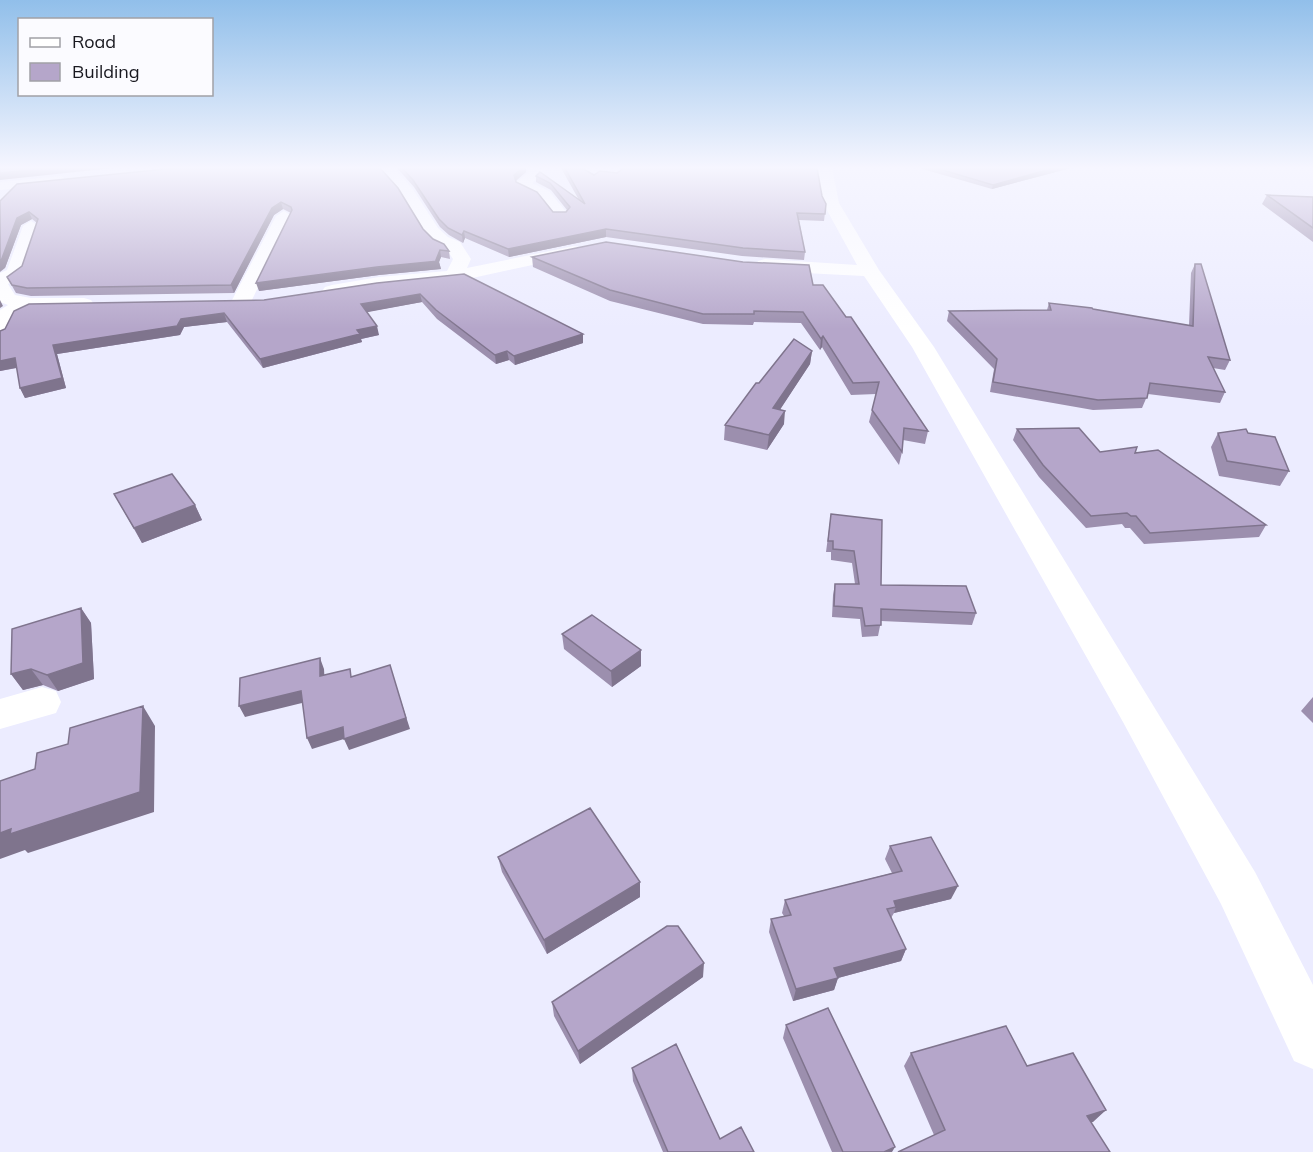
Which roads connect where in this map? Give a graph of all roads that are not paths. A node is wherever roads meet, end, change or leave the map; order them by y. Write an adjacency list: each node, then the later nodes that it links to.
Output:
1 (281, 222): 14 (street)
2 (426, 222): 8 (street)
3 (842, 222): 7 (street)
4 (31, 226): 9 (street)
5 (595, 247): 8 (street)
6 (742, 264): 7 (street)
7 (870, 271): 20 (street)
8 (454, 276): 11 (street)
9 (0, 281)
10 (0, 286): 15 (street)
11 (310, 294)
12 (267, 300): 14 (street)
13 (219, 302): 14 (street)
14 (242, 302)
15 (31, 304): 16 (street); 17 (street)
16 (104, 304)
17 (0, 332)
18 (42, 702): 19 (street)
19 (0, 714)
20 (1313, 1042)

